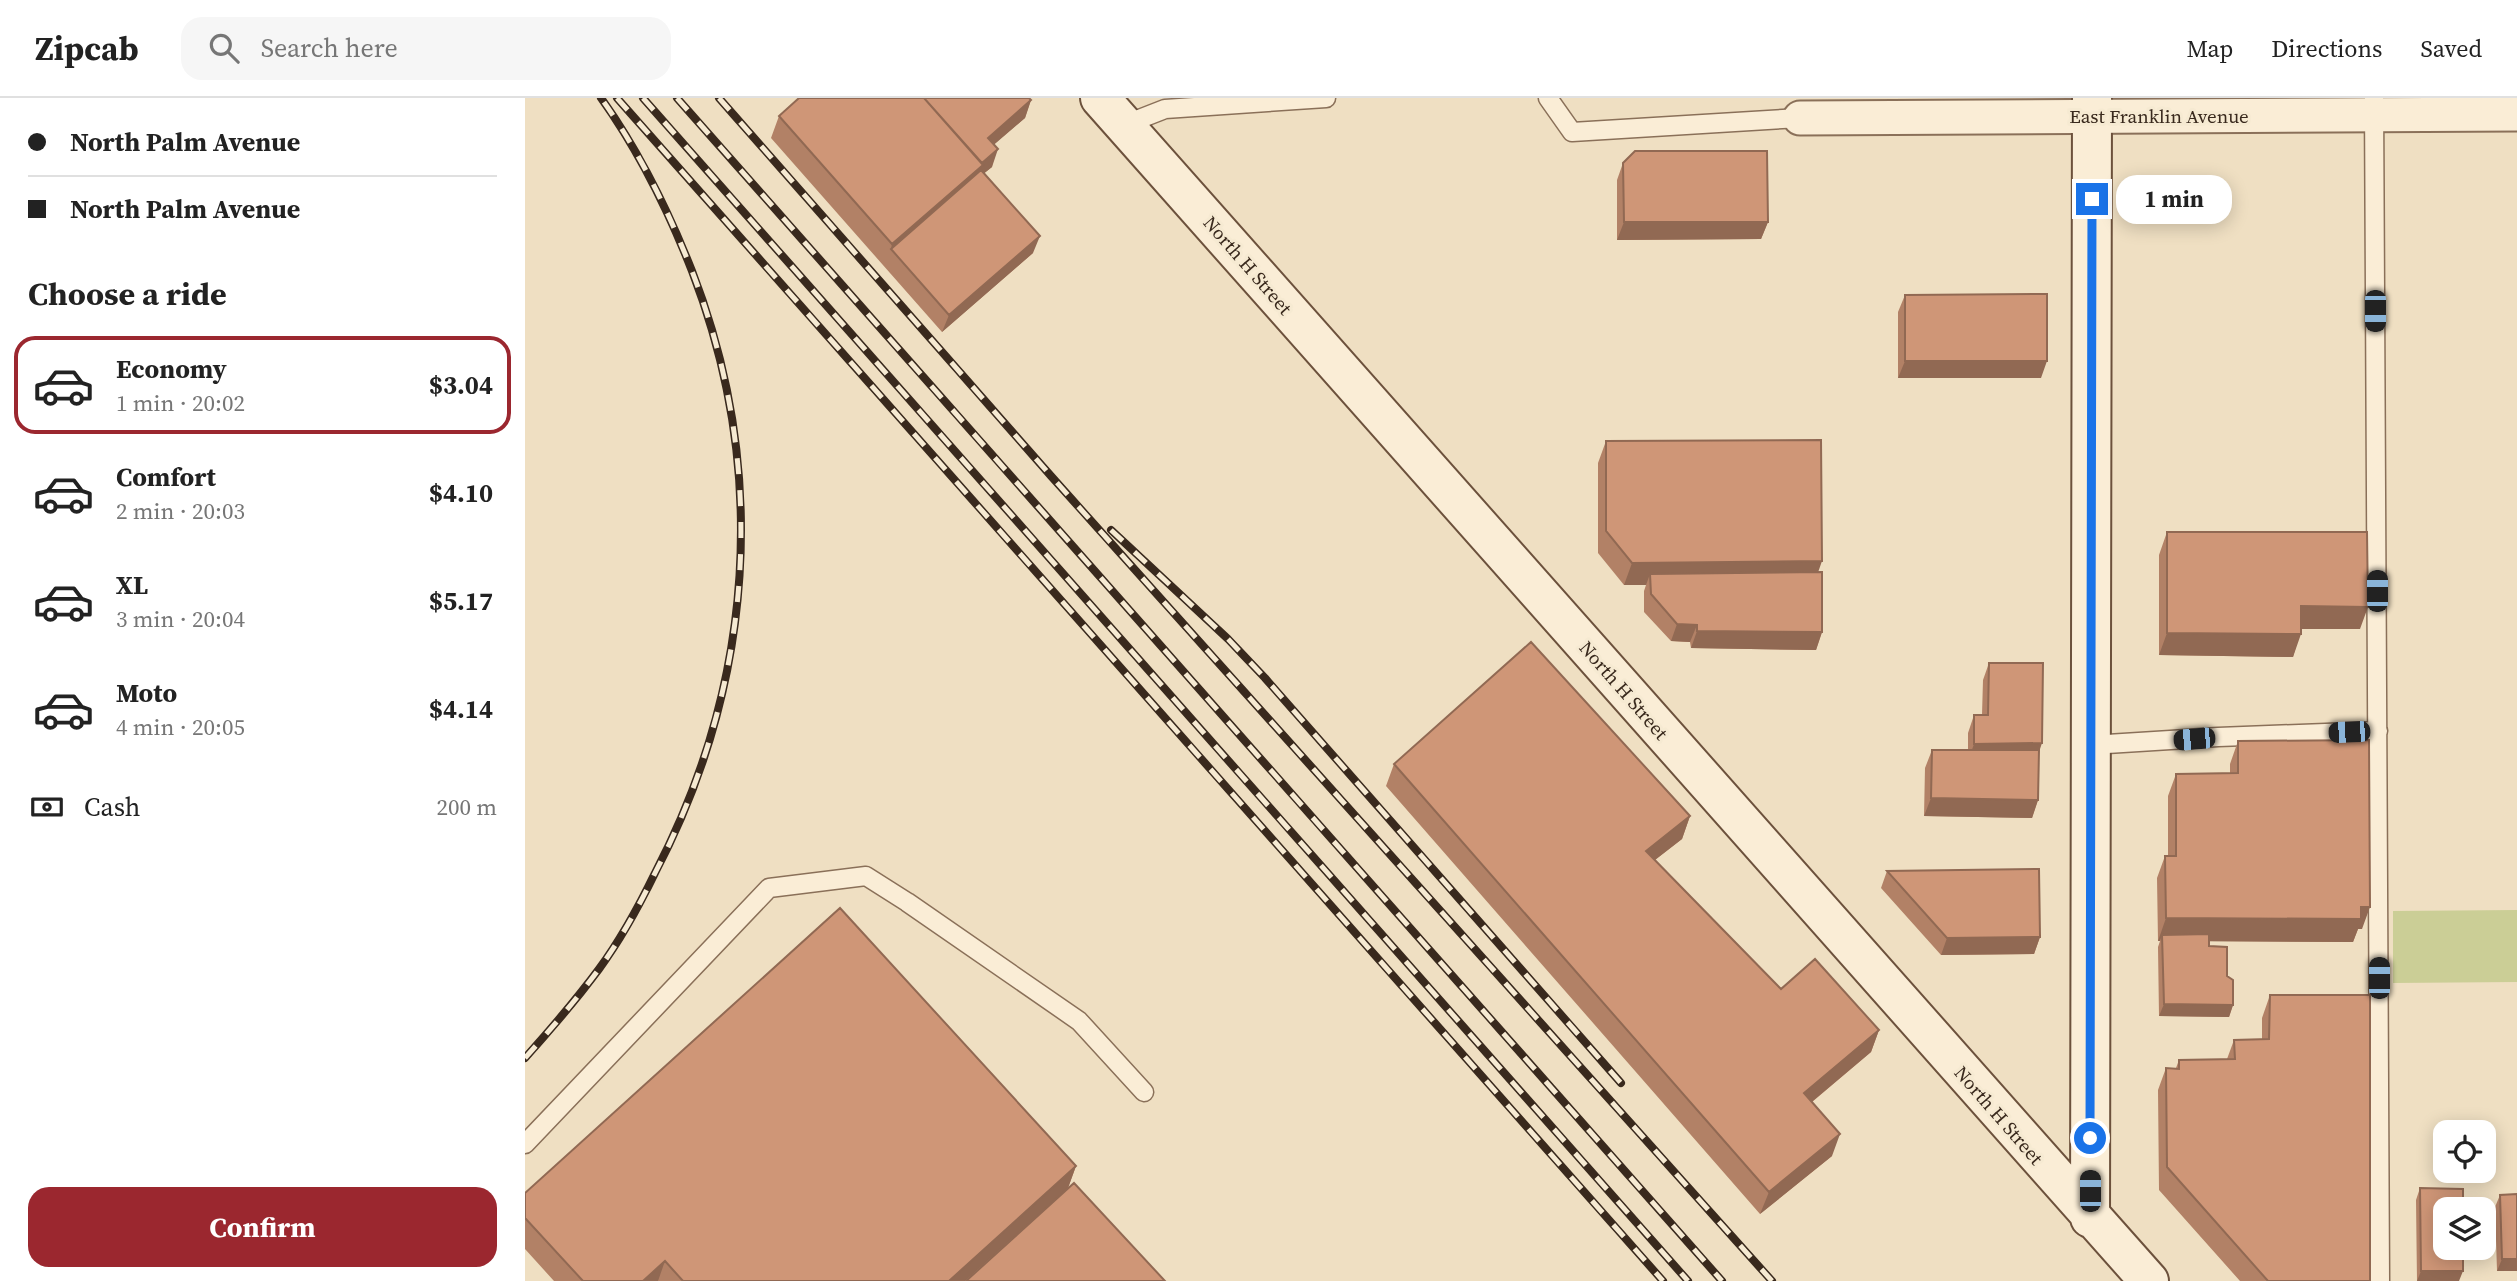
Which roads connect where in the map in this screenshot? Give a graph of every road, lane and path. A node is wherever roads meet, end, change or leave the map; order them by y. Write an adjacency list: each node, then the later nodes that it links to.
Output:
1 (1326, 98): 5 (lane)
2 (1548, 98): 7 (lane)
3 (2092, 107): 4 (street, East Franklin Avenue); 7 (street, East Franklin Avenue); 9 (main road)
4 (2374, 107): 6 (street, East Franklin Avenue); 8 (lane)
5 (1112, 112): 12 (main road, North H Street)
6 (2517, 114)
7 (1800, 118)
8 (2378, 731): 9 (lane); 14 (lane)
9 (2091, 745): 12 (main road)
10 (1144, 1092): 11 (lane)
11 (525, 1144)
12 (2090, 1217): 13 (main road, North H Street)
13 (2149, 1281)
14 (2380, 1281)

